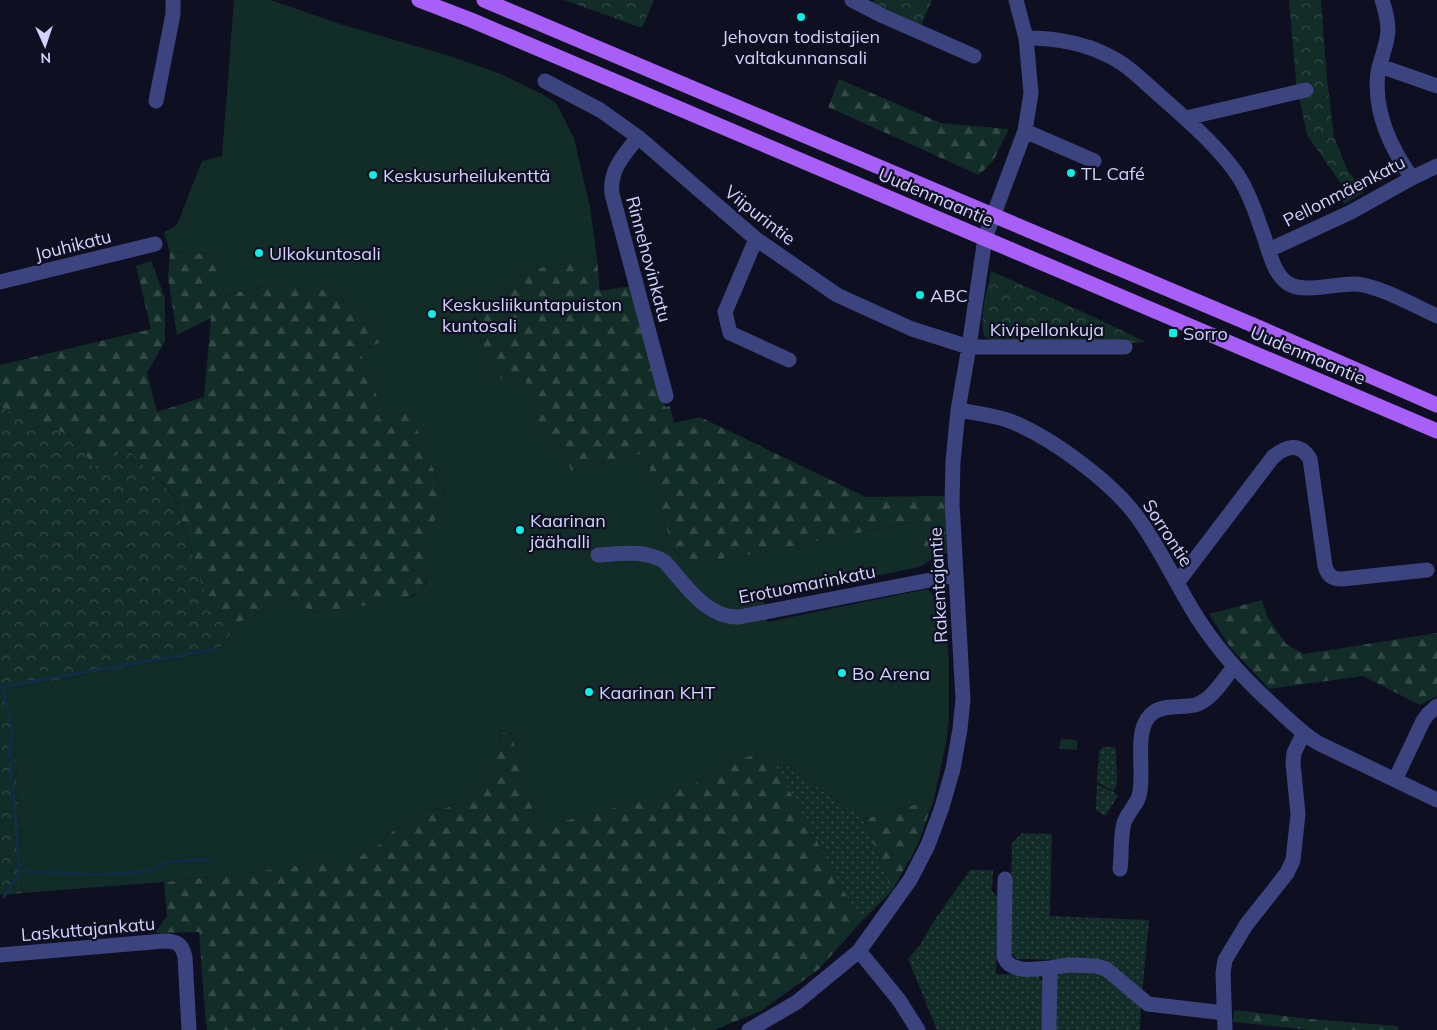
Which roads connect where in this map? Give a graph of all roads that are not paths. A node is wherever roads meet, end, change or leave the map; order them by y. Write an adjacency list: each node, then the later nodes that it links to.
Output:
1 (173, 0): 13 (street)
2 (418, 0): 21 (main road, Uudenmaantie)
3 (484, 0): 20 (main road, Uudenmaantie)
4 (852, 0): 8 (street)
5 (1016, 0): 7 (street, Rakentajantie)
6 (1382, 0): 9 (street)
7 (1026, 38): 14 (street); 15 (street, Rakentajantie)
8 (974, 56)
9 (1380, 66): 11 (street); 19 (street)
10 (546, 81): 16 (street, Viipurintie)
11 (1437, 86)
12 (1306, 90): 14 (street)
13 (156, 101)
14 (1186, 118): 24 (street)
15 (1025, 131): 17 (street); 20 (street, Rakentajantie)
16 (638, 137): 22 (street, Viipurintie); 30 (street, Rinnehovinkatu)
17 (1094, 161)
18 (1437, 166): 19 (street, Pellonmäenkatu)
19 (1412, 178): 24 (street, Pellonmäenkatu)
20 (993, 215): 21 (street, Rakentajantie); 31 (main road, Uudenmaantie)
21 (985, 238): 27 (street, Rakentajantie); 33 (main road, Uudenmaantie)
22 (756, 240): 27 (street, Viipurintie); 29 (street)
23 (155, 244): 25 (street, Jouhikatu)
24 (1270, 250): 26 (street)
25 (0, 282)
26 (1437, 316)
27 (970, 347): 28 (street, Kivipellonkuja); 32 (street, Rakentajantie)
28 (1125, 347)
29 (789, 360)
30 (666, 396)
31 (1437, 405)
32 (958, 410): 36 (street, Rakentajantie); 37 (street, Sorrontie)
33 (1437, 431)
34 (598, 555): 36 (street, Erotuomarinkatu)
35 (1427, 570): 37 (street)
36 (956, 575): 45 (street, Rakentajantie)
37 (1177, 583): 38 (street, Sorrontie)
38 (1234, 668): 40 (street, Sorrontie); 43 (street)
39 (1437, 706): 41 (street)
40 (1303, 734): 41 (street, Sorrontie); 48 (street)
41 (1395, 780): 42 (street, Sorrontie)
42 (1437, 800)
43 (1120, 869)
44 (1005, 879): 47 (street)
45 (860, 951): 50 (street, Rakentajantie); 51 (street)
46 (0, 955): 49 (street, Laskuttajankatu)
47 (1050, 968): 48 (street); 52 (street)
48 (1224, 1013): 53 (street)
49 (189, 1030)
50 (750, 1030)
51 (918, 1030)
52 (1049, 1030)
53 (1225, 1030)

